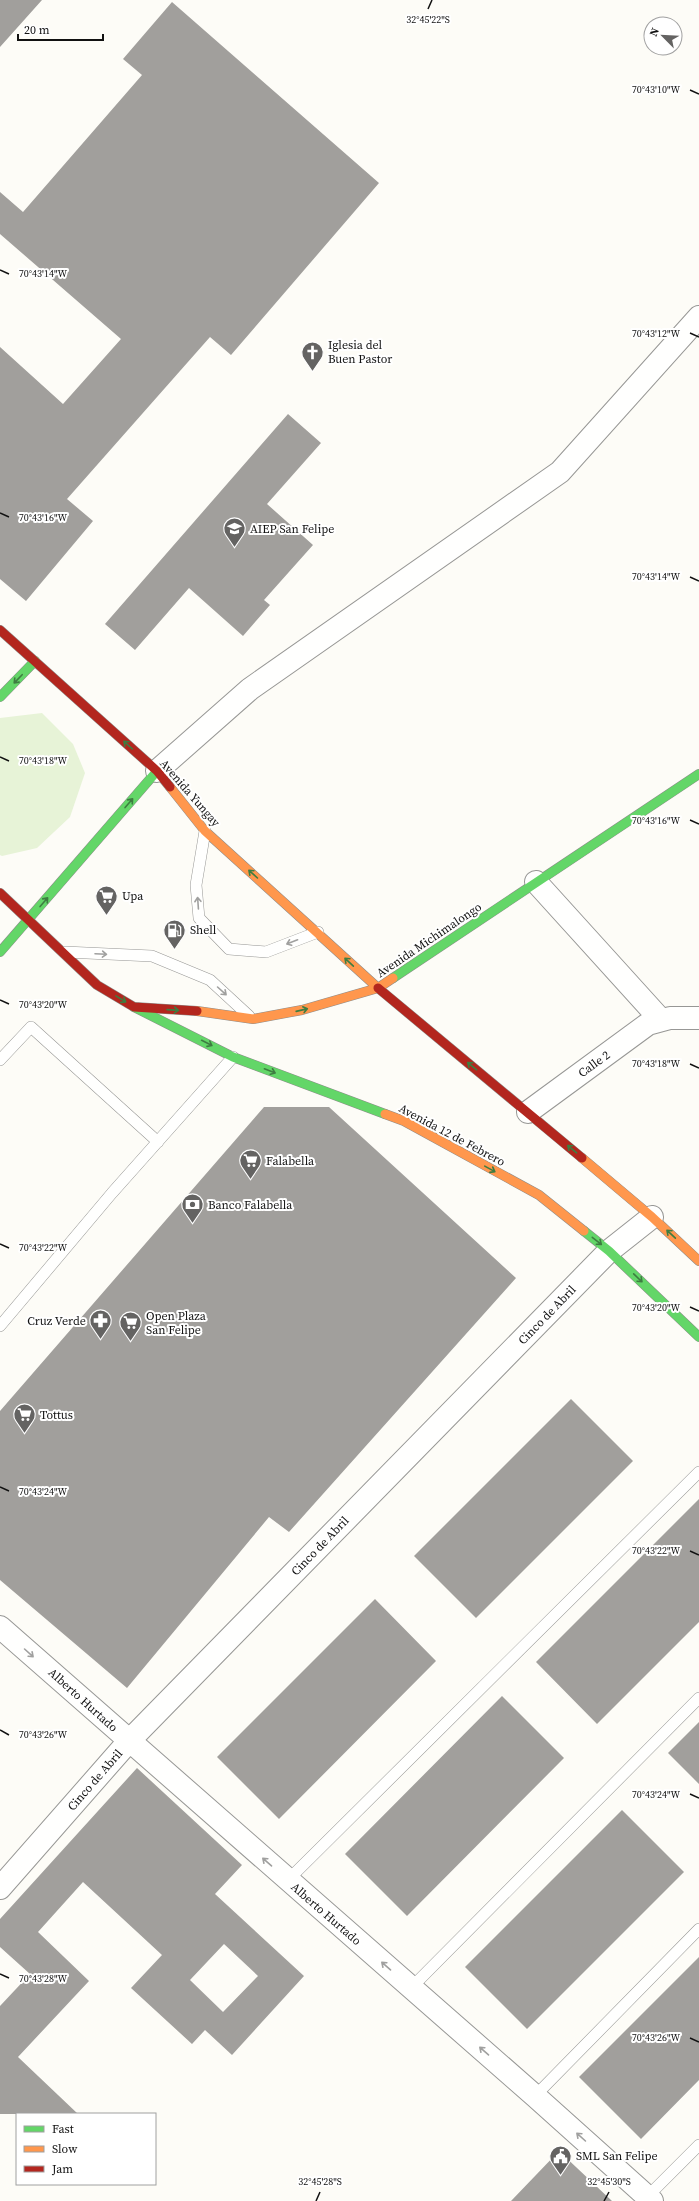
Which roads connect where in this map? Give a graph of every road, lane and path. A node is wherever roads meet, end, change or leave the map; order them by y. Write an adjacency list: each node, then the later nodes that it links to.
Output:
1 (699, 317): 5 (street)
2 (0, 630): 3 (main road, Avenida Yungay)
3 (35, 661): 4 (main road, one-way to 4); 5 (main road, Avenida Yungay, one-way to 3)
4 (0, 697)
5 (157, 771): 7 (main road, Avenida Yungay); 10 (main road, one-way to 5)
6 (699, 774): 8 (main road, Avenida Michimalongo)
7 (205, 831): 11 (main road, Avenida Yungay, one-way to 7); 11 (lane, one-way to 7)
8 (536, 882): 14 (main road, Avenida Michimalongo); 18 (street)
9 (0, 893): 10 (main road)
10 (29, 919): 12 (main road); 13 (main road)
11 (318, 932): 14 (main road, Avenida Yungay, one-way to 11)
12 (62, 951): 15 (main road, one-way to 15); 17 (lane, one-way to 17)
13 (0, 952)
14 (378, 988): 17 (main road, Avenida Michimalongo, one-way to 14); 21 (main road, one-way to 14)
15 (134, 1007): 17 (main road, Avenida Michimalongo, one-way to 17); 19 (main road, Avenida 12 de Febrero, one-way to 19)
16 (699, 1018): 18 (street, Calle 2)
17 (253, 1019)
18 (661, 1020): 21 (street, Calle 2)
19 (233, 1057): 22 (lane); 24 (main road, Avenida 12 de Febrero, one-way to 24)
20 (0, 1060): 22 (lane)
21 (528, 1112): 23 (main road, one-way to 21)
22 (158, 1142): 26 (lane)
23 (652, 1217): 24 (street, Cinco de Abril); 25 (main road, one-way to 23)
24 (609, 1251): 27 (main road, Avenida 12 de Febrero, one-way to 27); 31 (street, Cinco de Abril)
25 (699, 1261)
26 (0, 1326)
27 (699, 1337)
28 (699, 1472): 33 (lane)
29 (0, 1627): 31 (street, Alberto Hurtado, one-way to 31)
30 (699, 1698): 35 (lane)
31 (129, 1742): 32 (street, Cinco de Abril); 33 (street, Alberto Hurtado, one-way to 31)
32 (2, 1880)
33 (288, 1880): 35 (street, Alberto Hurtado, one-way to 33)
34 (699, 1929): 36 (lane)
35 (411, 1988): 36 (street, Alberto Hurtado, one-way to 35)
36 (535, 2096): 38 (street, Alberto Hurtado, one-way to 36)
37 (699, 2145): 38 (lane)
38 (650, 2199)

